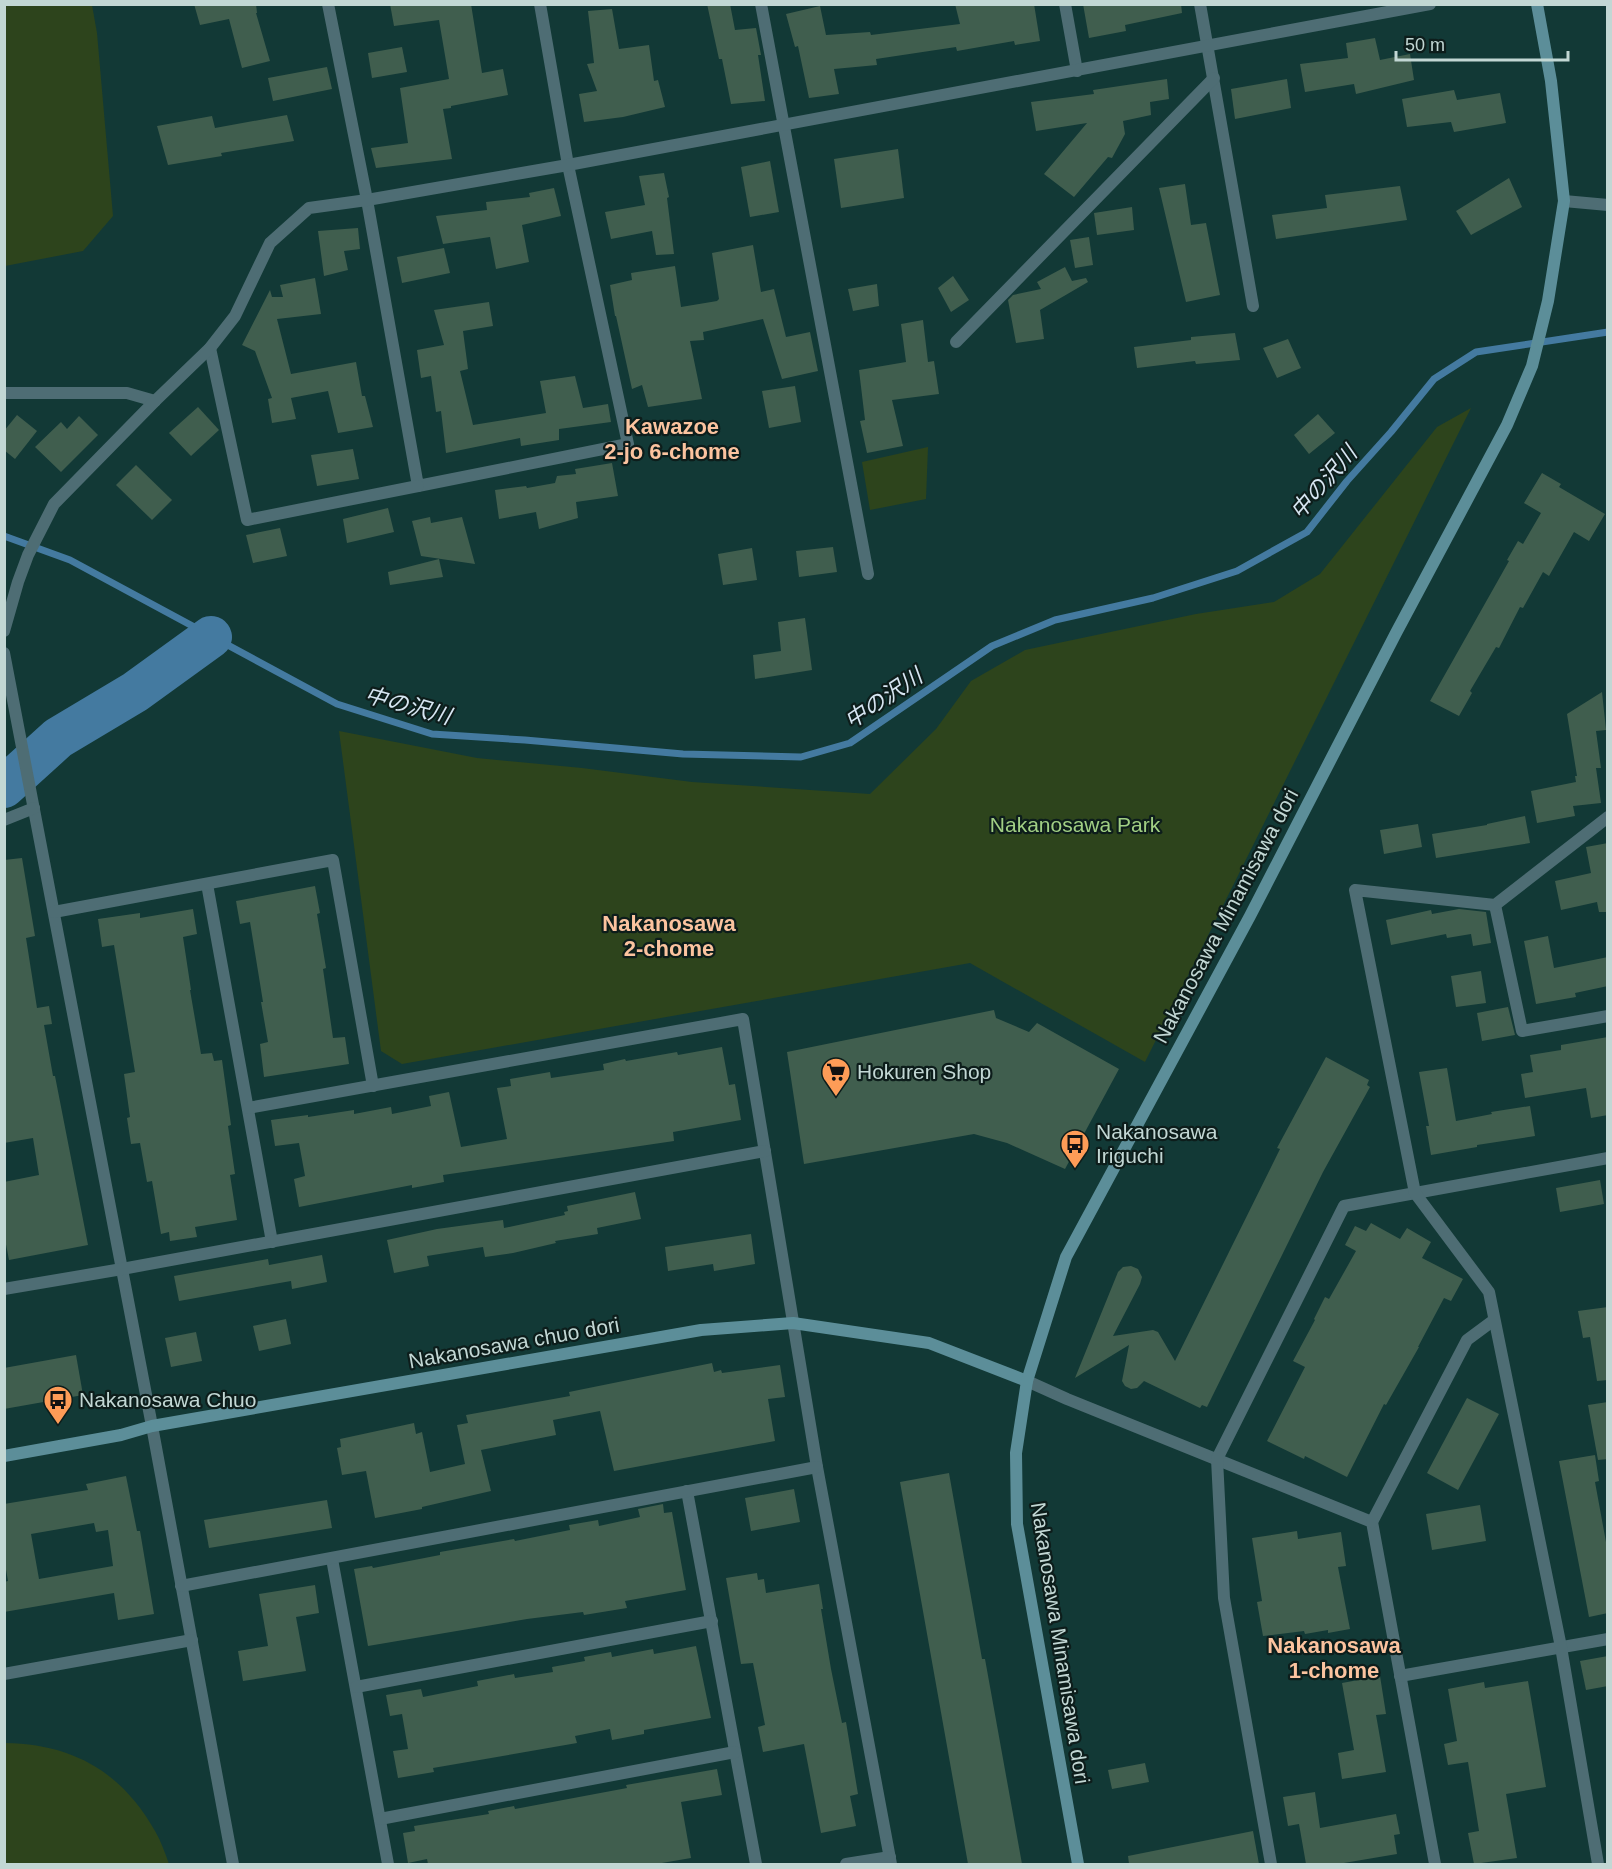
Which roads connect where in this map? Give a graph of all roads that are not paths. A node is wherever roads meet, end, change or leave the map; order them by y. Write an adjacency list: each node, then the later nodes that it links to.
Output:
1 (328, 4): 13 (street)
2 (540, 4): 12 (street)
3 (761, 4): 11 (street)
4 (1065, 4): 9 (street)
5 (1200, 4): 8 (street)
6 (1430, 4): 8 (street)
7 (1537, 4): 14 (street, Nakanosawa Minamisawa dori)
8 (1208, 46): 9 (street); 10 (street)
9 (1077, 71): 11 (street)
10 (1214, 78): 16 (street); 17 (street)
11 (784, 124): 12 (street); 22 (street)
12 (568, 165): 13 (street); 21 (street)
13 (367, 200): 18 (street); 21 (street)
14 (1564, 201): 15 (street); 42 (street, Nakanosawa Minamisawa dori)
15 (1608, 205)
16 (1253, 306)
17 (956, 342)
18 (210, 348): 20 (street); 21 (street)
19 (4, 393): 20 (street)
20 (154, 401): 23 (street)
21 (418, 486)
22 (868, 574)
23 (4, 631)
24 (4, 652): 25 (street)
25 (34, 808): 27 (street); 30 (street)
26 (1608, 818): 29 (street)
27 (4, 820)
28 (207, 884): 30 (street); 32 (street); 33 (street)
29 (1495, 905): 31 (street); 36 (street)
30 (54, 912): 38 (street)
31 (1608, 1016)
32 (373, 1086): 33 (street); 34 (street)
33 (248, 1108): 37 (street)
34 (765, 1151): 37 (street); 41 (street)
35 (1608, 1158): 36 (street)
36 (1415, 1193): 40 (street); 45 (street)
37 (272, 1242): 38 (street)
38 (122, 1269): 39 (street); 43 (street)
39 (4, 1289)
40 (1494, 1320): 48 (street); 54 (street)
41 (793, 1323): 42 (street, Nakanosawa chuo dori); 43 (street, Nakanosawa chuo dori); 46 (street)
42 (1027, 1381): 45 (street); 65 (street, Nakanosawa Minamisawa dori)
43 (152, 1426): 44 (street, Nakanosawa chuo dori); 50 (street)
44 (4, 1456)
45 (1217, 1459): 48 (street); 66 (street)
46 (817, 1467): 47 (street); 60 (street)
47 (687, 1491): 49 (street); 51 (street)
48 (1372, 1522): 56 (street)
49 (332, 1559): 50 (street); 57 (street)
50 (181, 1586): 53 (street)
51 (712, 1622): 57 (street); 58 (street)
52 (1608, 1639): 54 (street)
53 (192, 1640): 55 (street); 61 (street)
54 (1561, 1647): 56 (street); 68 (street)
55 (4, 1674)
56 (1400, 1676): 67 (street)
57 (356, 1687): 59 (street)
58 (735, 1752): 59 (street); 63 (street)
59 (380, 1819): 62 (street)
60 (890, 1861): 64 (street)
61 (233, 1864)
62 (388, 1864)
63 (756, 1864)
64 (846, 1864)
65 (1078, 1864)
66 (1271, 1864)
67 (1435, 1864)
68 (1598, 1864)

